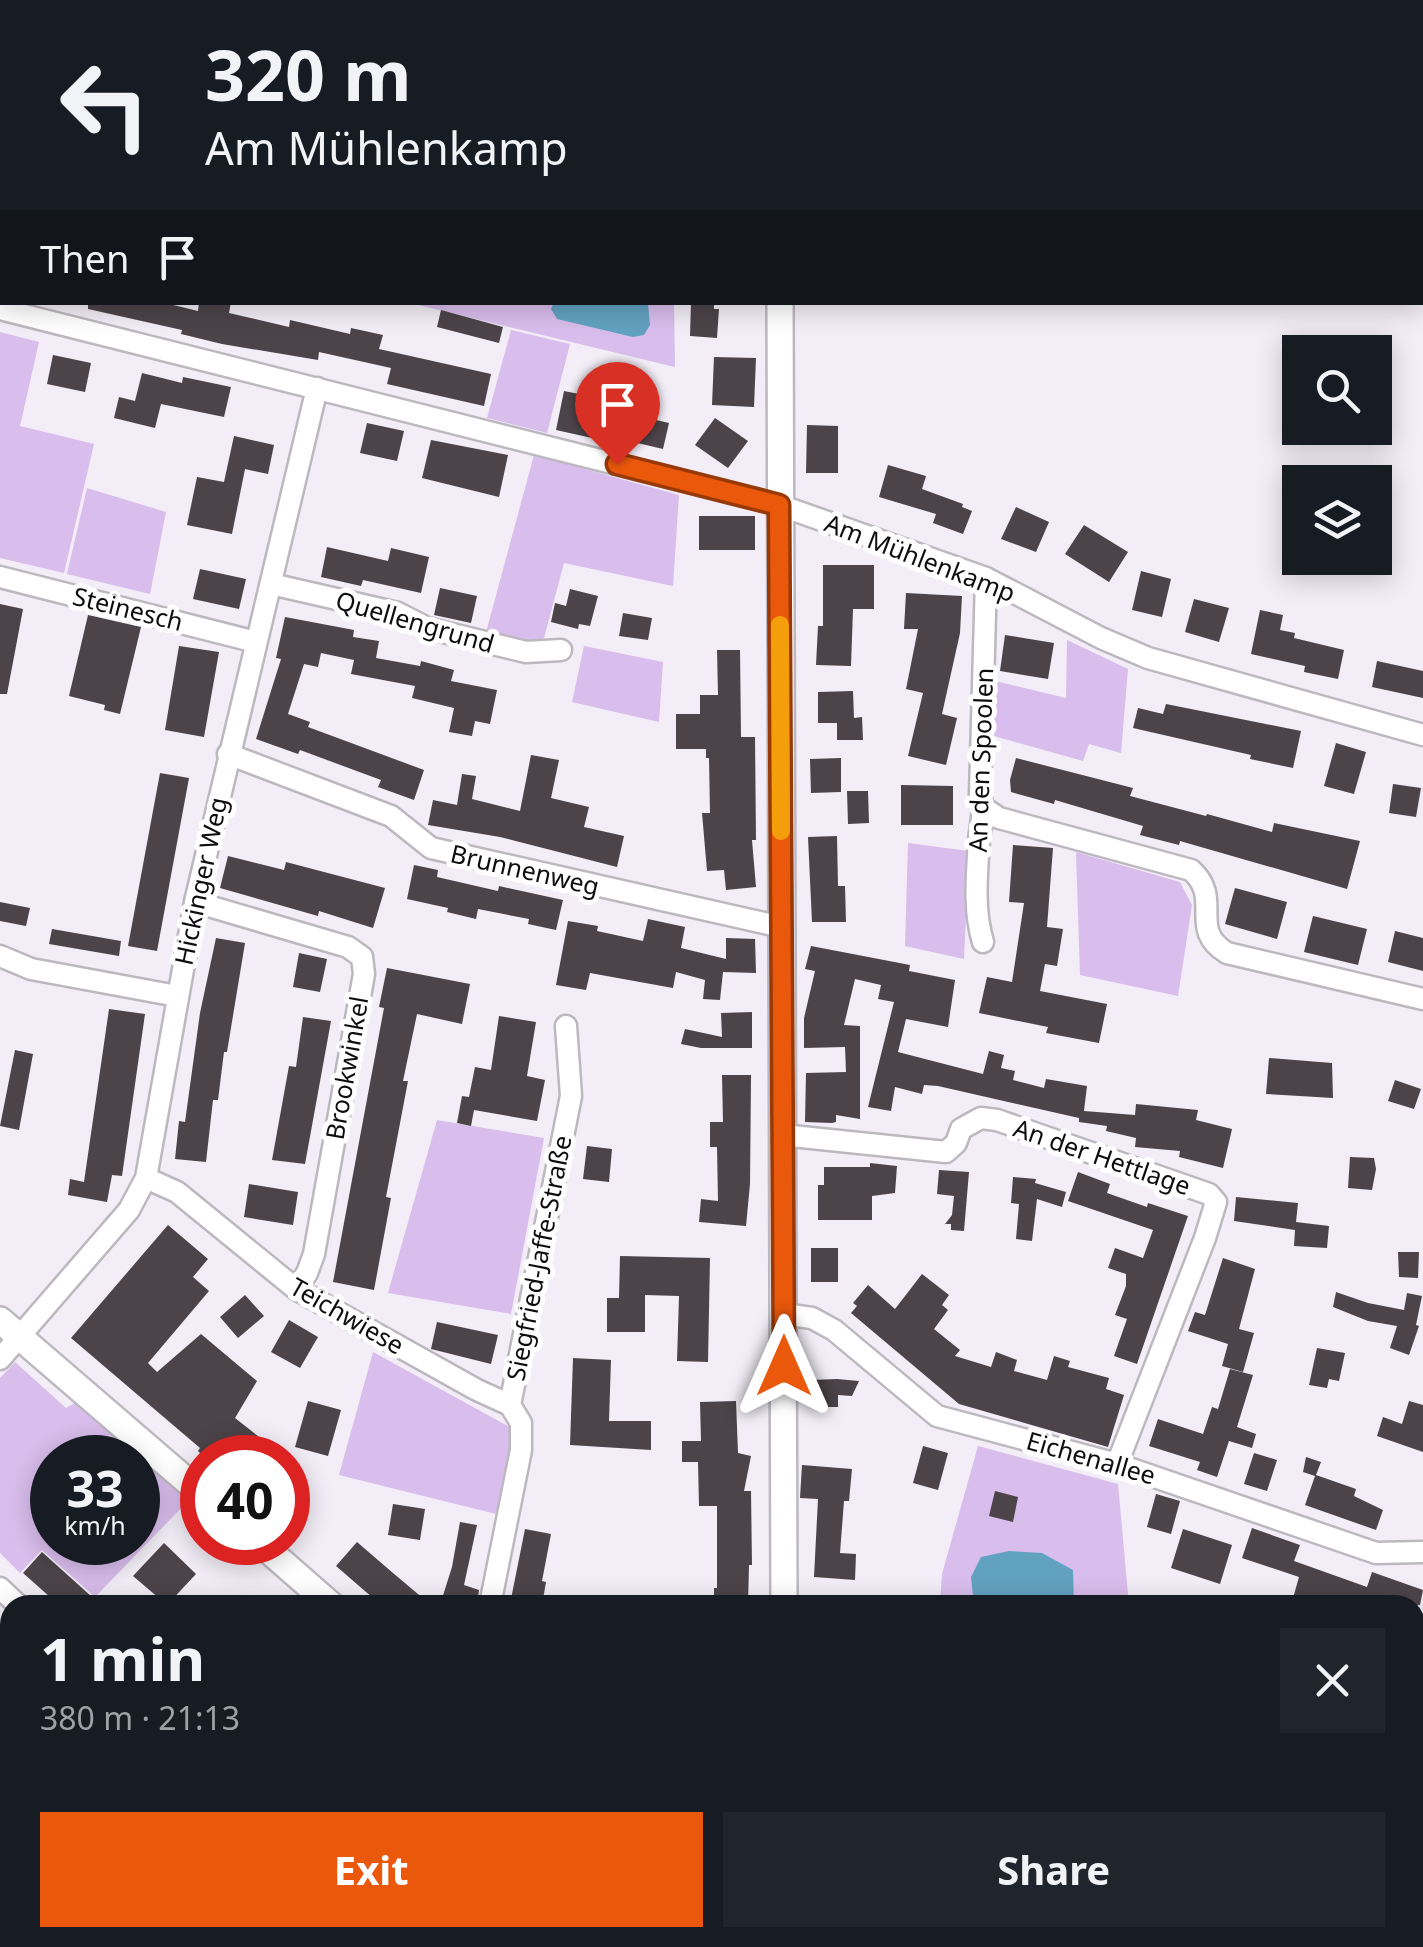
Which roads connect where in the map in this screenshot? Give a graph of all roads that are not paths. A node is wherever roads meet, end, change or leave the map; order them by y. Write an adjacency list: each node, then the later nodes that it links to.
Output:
1 (780, 305): 4 (street)
2 (0, 309): 3 (street, Am Mühlenkamp)
3 (317, 388): 4 (street, Am Mühlenkamp); 7 (street, Hickinger Weg)
4 (779, 505): 6 (street, Am Mühlenkamp); 14 (street)
5 (0, 578): 8 (street, Steinesch)
6 (986, 578): 10 (street, Am Mühlenkamp); 12 (street, An den Spoolen)
7 (271, 584): 8 (street, Hickinger Weg); 9 (street, Quellengrund)
8 (256, 642): 11 (street, Hickinger Weg)
9 (561, 650)
10 (1423, 735)
11 (228, 754): 13 (street, Hickinger Weg); 14 (street, Brunnenweg)
12 (984, 808): 15 (street, An den Spoolen); 18 (street)
13 (195, 902): 17 (street, Hickinger Weg); 22 (street, Brookwinkel)
14 (782, 926): 20 (street)
15 (983, 942)
16 (0, 956): 17 (street)
17 (177, 996): 21 (street, Hickinger Weg)
18 (1423, 999)
19 (566, 1026): 26 (street, Siegfried-Jaffe-Straße)
20 (782, 1135): 23 (street); 27 (street, An der Hettlage)
21 (146, 1178): 22 (street, Teichwiese); 24 (street, Hickinger Weg)
22 (296, 1290): 26 (street, Teichwiese)
23 (783, 1314): 27 (street, Eichenallee); 33 (street)
24 (10, 1328): 25 (street, Hickinger Weg); 28 (street)
25 (0, 1359)
26 (510, 1405): 32 (street, Siegfried-Jaffe-Straße)
27 (1117, 1464): 29 (street, Eichenallee)
28 (180, 1475)
29 (1423, 1552)
30 (285, 1565): 31 (street)
31 (319, 1595)
32 (492, 1595)
33 (784, 1595)

